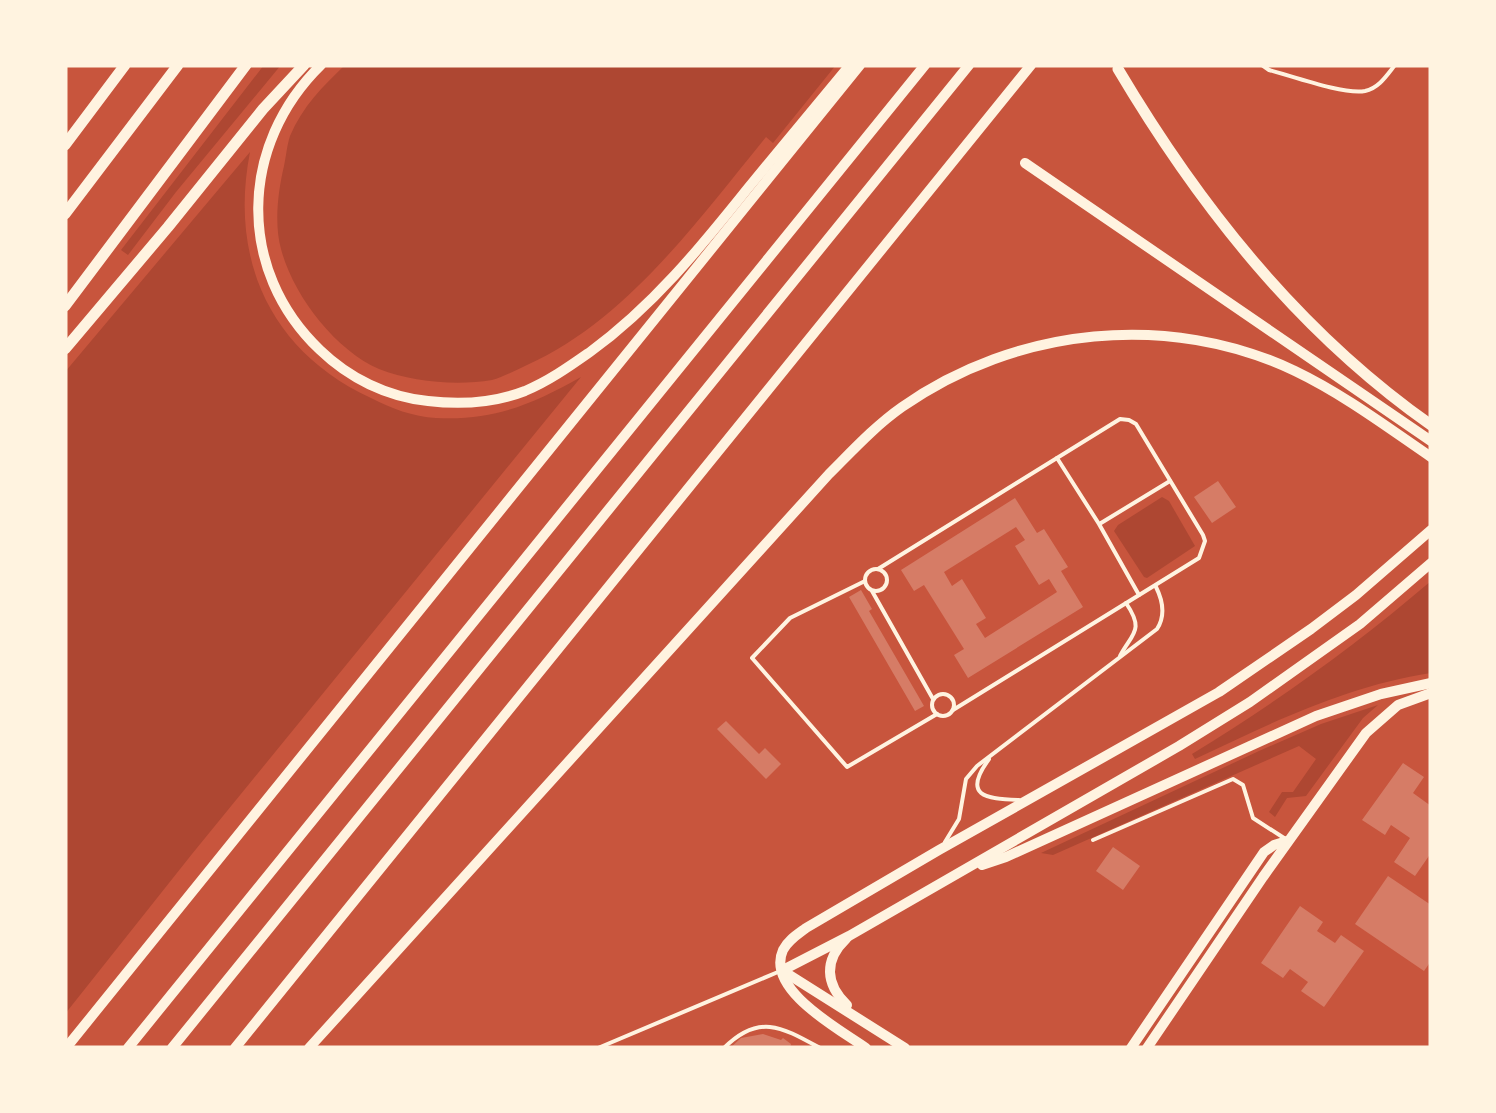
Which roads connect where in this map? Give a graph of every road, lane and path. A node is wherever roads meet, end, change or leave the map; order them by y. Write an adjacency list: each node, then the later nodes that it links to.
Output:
1 (126, 65): 14 (highway)
2 (178, 65): 16 (highway)
3 (246, 65): 17 (highway)
4 (304, 65): 18 (highway)
5 (320, 65): 6 (main road)
6 (850, 65)
7 (860, 65): 48 (main road)
8 (925, 65): 49 (main road)
9 (969, 65): 50 (main road)
10 (1031, 65): 51 (main road)
11 (1262, 65): 12 (lane)
12 (1395, 65)
13 (1118, 69): 19 (highway)
14 (65, 145)
15 (1025, 163): 20 (main road)
16 (65, 214)
17 (65, 306)
18 (65, 349)
19 (1430, 424)
20 (1431, 441)
21 (1431, 457): 52 (main road)
22 (1057, 458): 23 (lane); 24 (lane); 27 (lane)
23 (1170, 481): 24 (lane); 29 (lane)
24 (1099, 524): 31 (lane)
25 (1431, 530): 40 (main road)
26 (1431, 563): 44 (main road)
27 (878, 569): 28 (lane); 30 (lane)
28 (864, 581): 30 (lane); 38 (lane)
29 (1155, 585): 31 (lane); 33 (lane)
30 (872, 591): 36 (lane)
31 (1138, 594): 32 (lane)
32 (1125, 602): 33 (lane); 37 (lane)
33 (1120, 656): 39 (lane)
34 (1431, 684): 44 (main road)
35 (1431, 693): 42 (main road)
36 (933, 700): 37 (lane); 38 (lane)
37 (953, 710): 38 (lane)
38 (937, 714)
39 (991, 756): 40 (lane); 43 (lane)
40 (1029, 800): 43 (main road)
41 (1093, 840): 42 (lane)
42 (1288, 841): 58 (main road); 59 (main road)
43 (940, 850): 46 (main road)
44 (957, 874): 45 (main road)
45 (849, 936): 46 (main road); 47 (main road)
46 (783, 970): 47 (main road); 53 (lane); 56 (main road)
47 (862, 1019): 57 (main road)
48 (66, 1048)
49 (128, 1048)
50 (172, 1048)
51 (234, 1048)
52 (309, 1048)
53 (598, 1048)
54 (724, 1048): 55 (lane)
55 (820, 1048)
56 (866, 1048)
57 (905, 1048)
58 (1131, 1048)
59 (1146, 1048)

